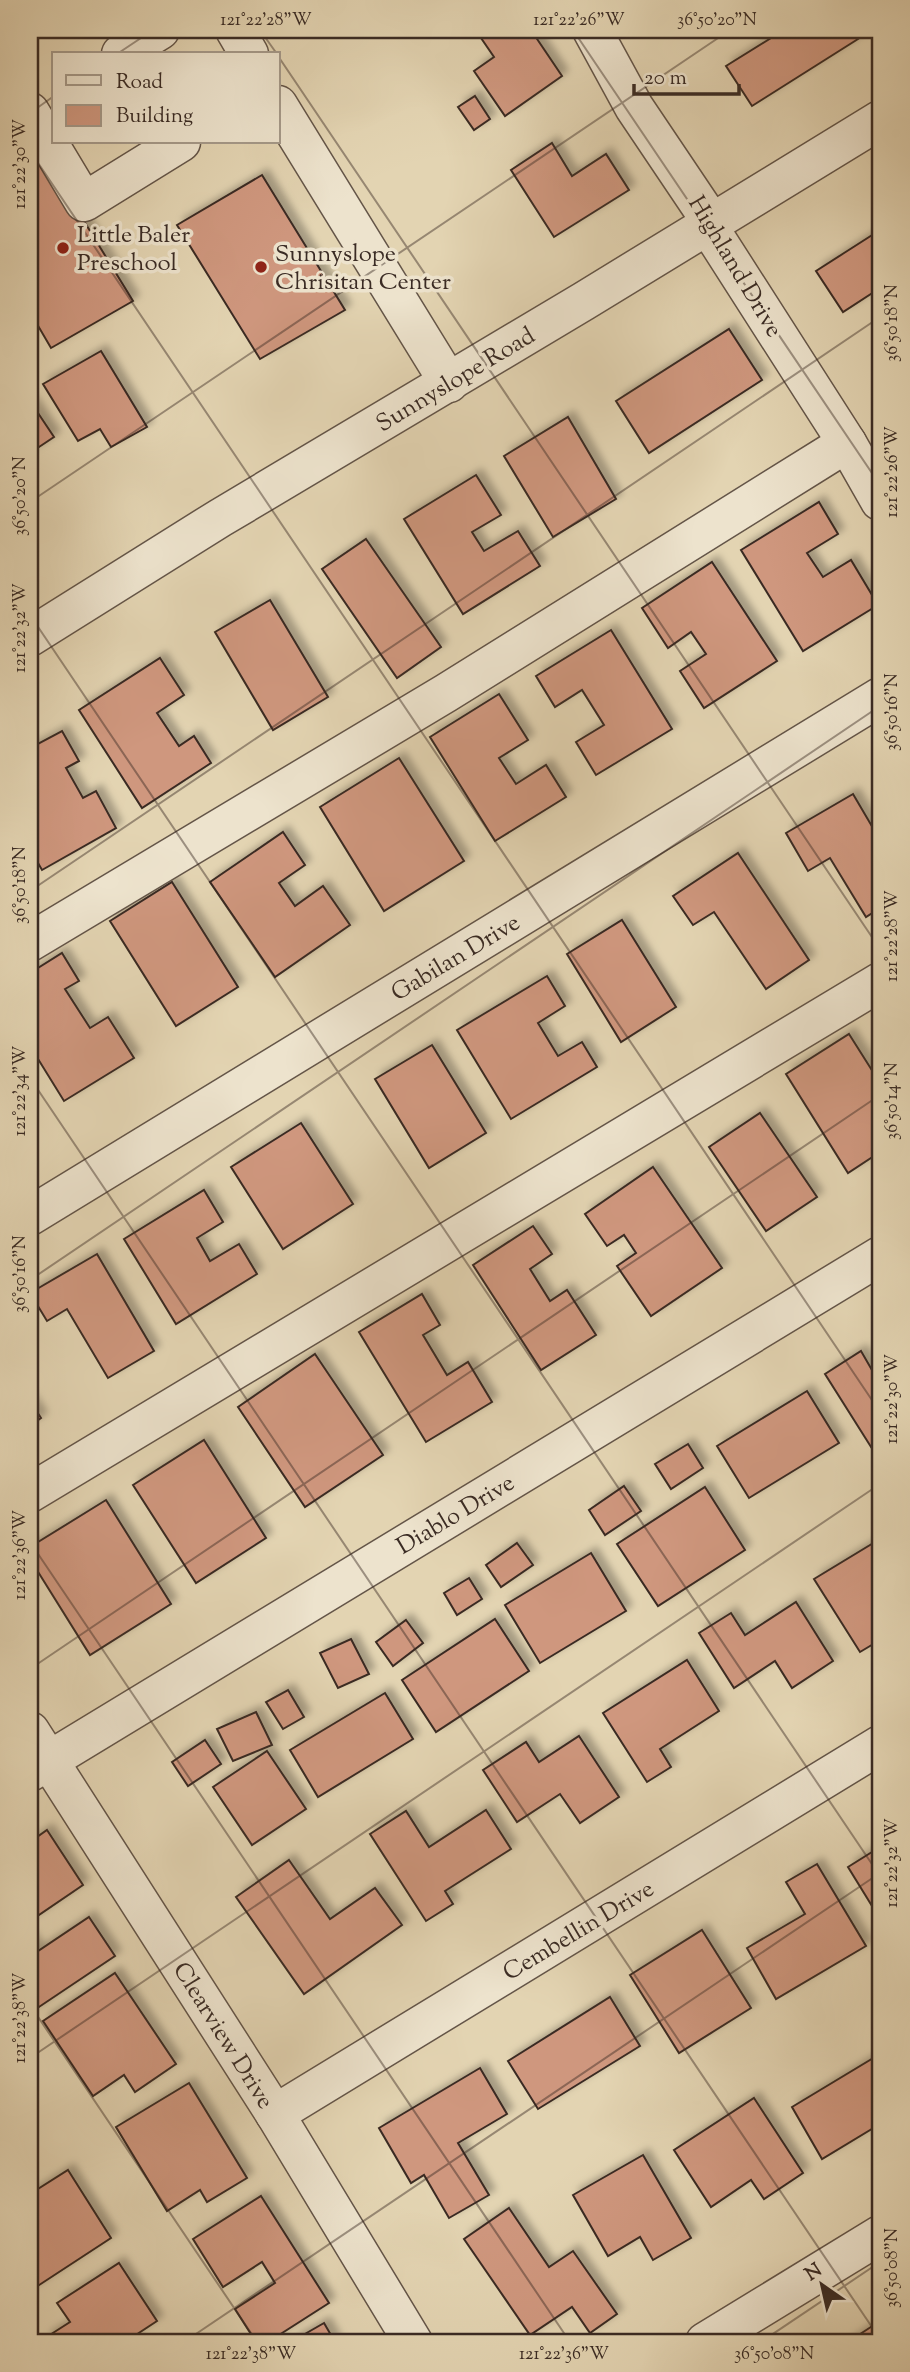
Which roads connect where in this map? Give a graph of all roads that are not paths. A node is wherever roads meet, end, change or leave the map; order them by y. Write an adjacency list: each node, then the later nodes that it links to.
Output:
1 (160, 30): 4 (street)
2 (235, 30): 5 (street)
3 (592, 30): 11 (street, Highland Drive)
4 (124, 52)
5 (248, 52)
6 (52, 96): 8 (street)
7 (280, 108): 12 (street)
8 (30, 111): 10 (street)
9 (880, 120): 11 (street, Sunnyslope Road)
10 (178, 144)
11 (708, 226): 12 (street, Sunnyslope Road); 13 (street, Highland Drive)
12 (449, 383): 15 (street, Sunnyslope Road)
13 (847, 443): 14 (street, Highland Drive); 17 (street)
14 (880, 501)
15 (30, 637)
16 (880, 697): 19 (street, Gabilan Drive)
17 (30, 942)
18 (880, 982): 21 (street)
19 (30, 1216)
20 (880, 1256): 23 (street, Diablo Drive)
21 (30, 1493)
22 (880, 1745): 24 (street, Cembellin Drive)
23 (36, 1755): 24 (street, Clearview Drive)
24 (275, 2114): 26 (street, Clearview Drive)
25 (880, 2235): 27 (street)
26 (413, 2342)
27 (705, 2342)

